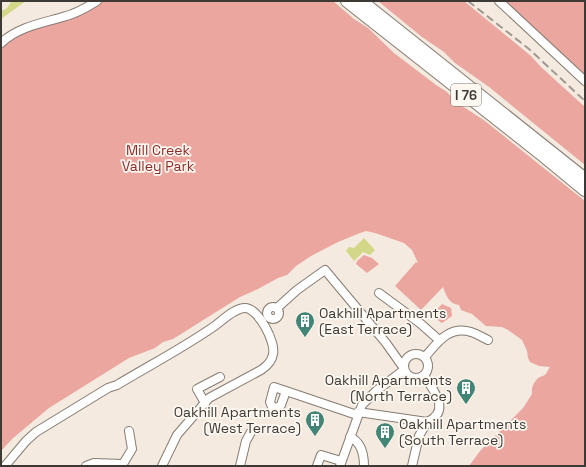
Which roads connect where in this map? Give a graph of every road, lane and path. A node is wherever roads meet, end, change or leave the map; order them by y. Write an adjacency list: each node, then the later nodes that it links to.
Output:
1 (97, 1): 5 (street)
2 (347, 1): 8 (highway, I 76)
3 (361, 1): 7 (highway, I 76)
4 (499, 1): 6 (street)
5 (1, 43)
6 (585, 81)
7 (585, 178)
8 (585, 190)
9 (379, 293): 11 (street)
10 (277, 308): 14 (street)
11 (439, 340): 12 (street); 13 (street)
12 (488, 340)
13 (425, 357): 14 (street); 15 (street)
14 (404, 368): 15 (street); 19 (street)
15 (424, 375): 20 (street)
16 (220, 377): 18 (street)
17 (286, 391): 19 (street)
18 (205, 403): 26 (street); 28 (street)
19 (358, 414): 20 (street); 23 (street)
20 (427, 422): 32 (street)
21 (129, 431): 25 (street)
22 (251, 432): 29 (street)
23 (350, 437): 24 (street); 31 (street)
24 (340, 464): 30 (street)
25 (126, 465): 27 (street)
26 (5, 466)
27 (86, 466)
28 (162, 466)
29 (240, 466)
30 (317, 466)
31 (364, 466)
32 (412, 466)

